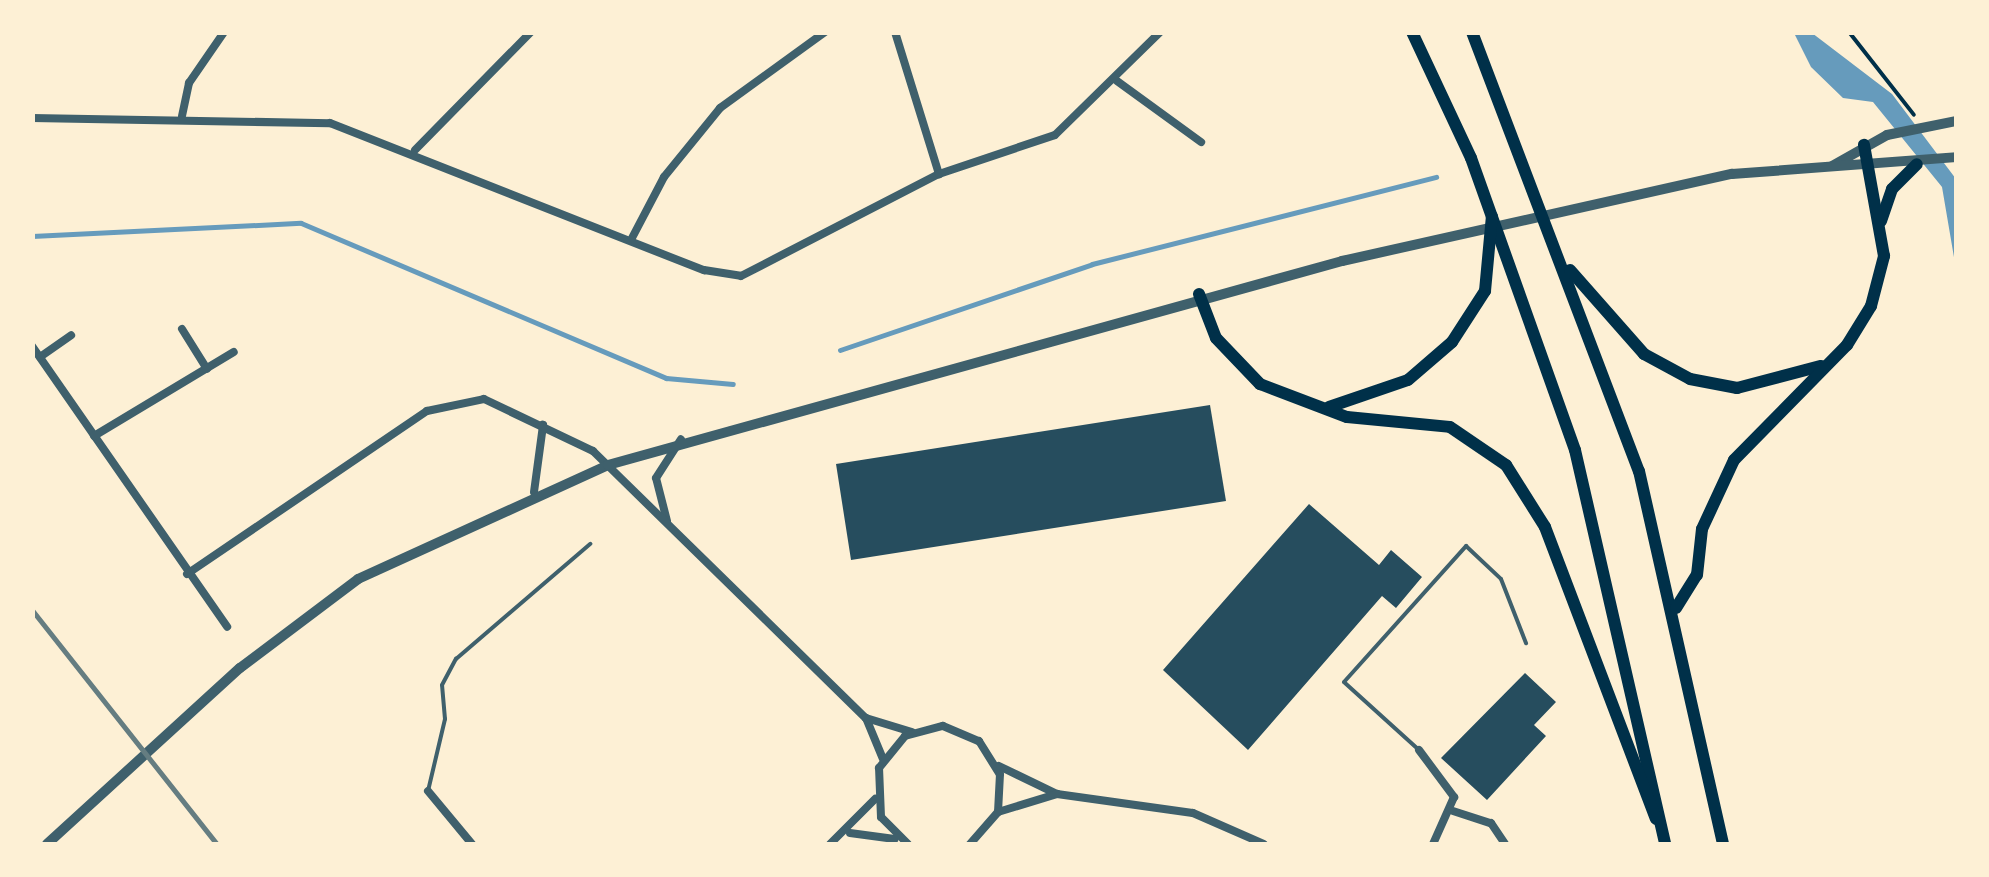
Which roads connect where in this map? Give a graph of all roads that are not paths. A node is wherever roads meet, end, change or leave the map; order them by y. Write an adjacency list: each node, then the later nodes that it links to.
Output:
1 (224, 32): 10 (street)
2 (532, 32): 15 (street)
3 (826, 32): 23 (street)
4 (895, 32): 20 (street)
5 (1160, 32): 8 (street)
6 (1412, 32): 21 (main road)
7 (1472, 32): 24 (main road)
8 (1148, 37): 9 (street)
9 (1117, 81): 13 (street); 20 (street)
10 (182, 116): 11 (street); 15 (street)
11 (32, 118)
12 (1956, 122): 14 (street)
13 (1202, 142)
14 (1864, 145): 18 (street); 19 (main road)
15 (414, 150): 23 (street)
16 (1956, 157): 17 (street)
17 (1918, 164): 19 (street); 22 (main road)
18 (1831, 166): 19 (street); 25 (street)
19 (1869, 166): 22 (main road)
20 (939, 174): 23 (street)
21 (1492, 216): 33 (main road); 56 (main road)
22 (1880, 224): 31 (main road)
23 (632, 238)
24 (1566, 266): 31 (main road); 42 (main road)
25 (1199, 294): 33 (main road); 36 (street)
26 (182, 330): 32 (street)
27 (72, 335): 30 (street)
28 (32, 346): 30 (street)
29 (234, 352): 32 (street)
30 (40, 357): 35 (street)
31 (1828, 363): 42 (main road)
32 (207, 369): 35 (street)
33 (1328, 407): 56 (main road)
34 (542, 425): 37 (street); 38 (street); 41 (street)
35 (94, 436): 41 (street)
36 (681, 439): 37 (street); 39 (street)
37 (608, 465): 38 (street); 39 (street)
38 (534, 492): 58 (street)
39 (667, 523): 45 (street)
40 (590, 544): 50 (lane)
41 (188, 574): 43 (street)
42 (1676, 608): 65 (main road)
43 (227, 627)
44 (1526, 643): 47 (lane)
45 (866, 718): 46 (street); 48 (street)
46 (912, 732): 48 (street); 49 (street)
47 (1419, 750): 54 (street)
48 (883, 759): 52 (street)
49 (997, 765): 51 (street); 53 (street)
50 (428, 792): 59 (street)
51 (1057, 794): 53 (street); 62 (street)
52 (876, 797): 55 (street); 57 (street)
53 (998, 812): 61 (street)
54 (1453, 812): 63 (street); 64 (street)
55 (850, 832): 57 (street); 60 (street)
56 (1664, 841)
57 (905, 842)
58 (46, 844)
59 (472, 844)
60 (830, 844)
61 (970, 844)
62 (1264, 844)
63 (1433, 844)
64 (1505, 844)
65 (1724, 844)

